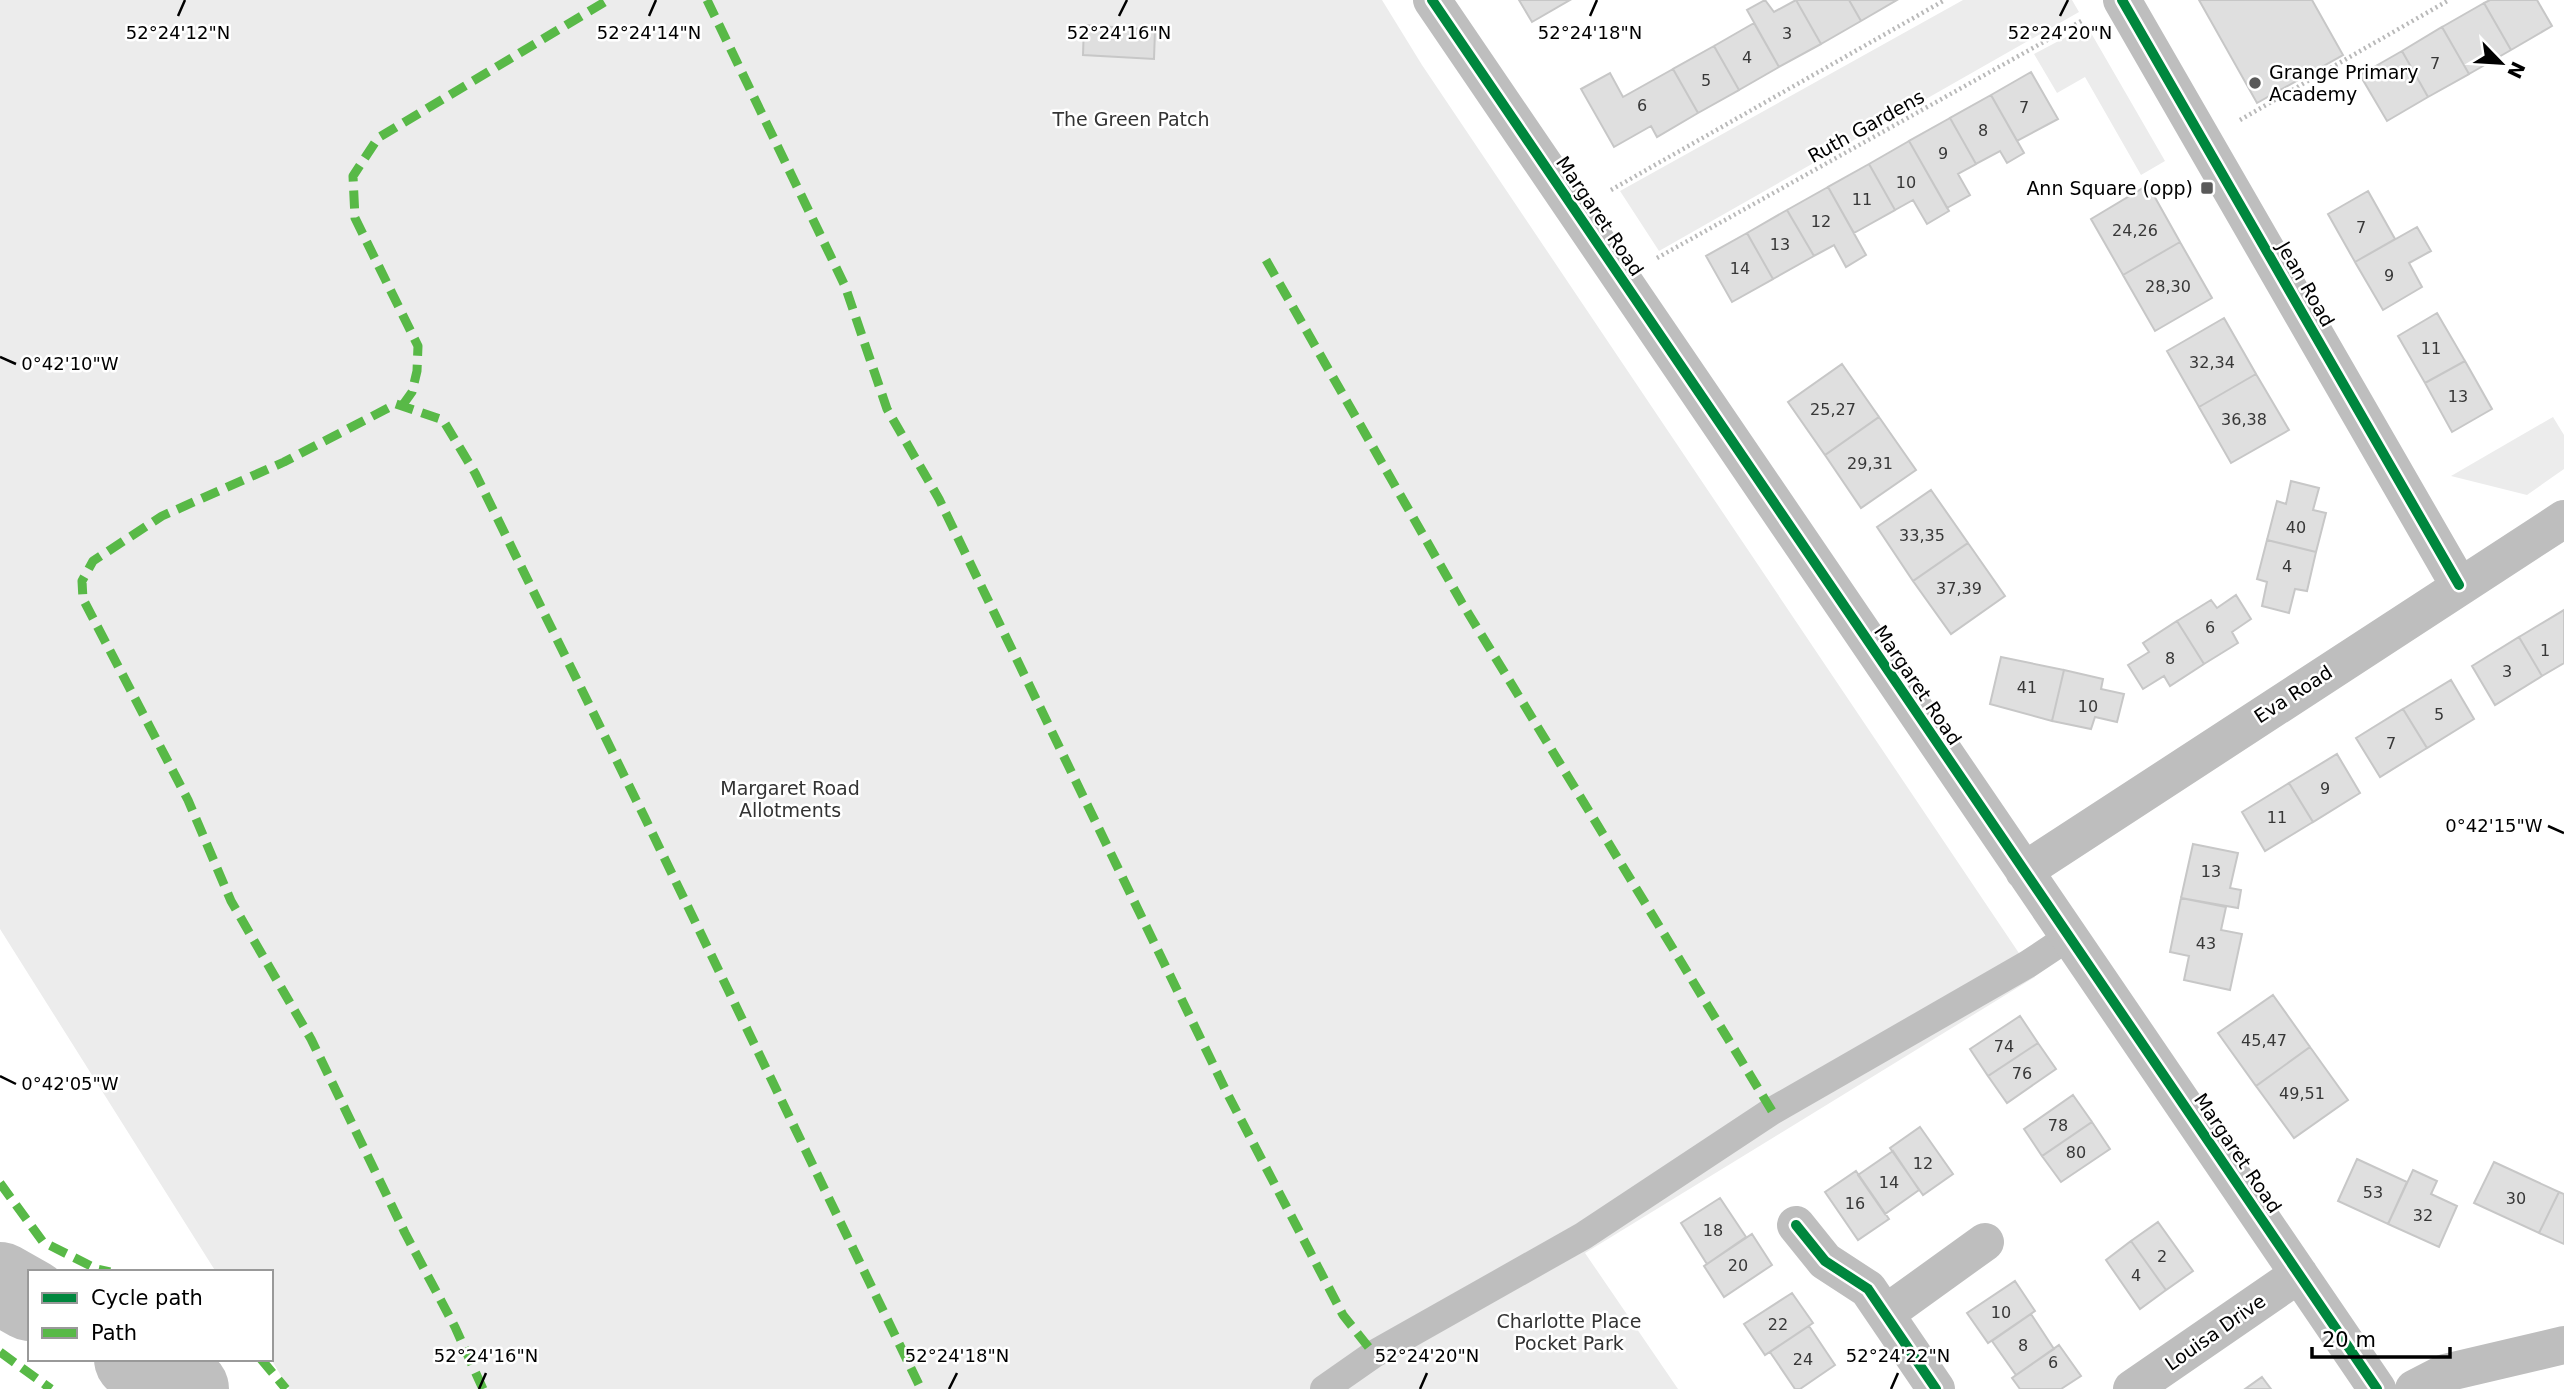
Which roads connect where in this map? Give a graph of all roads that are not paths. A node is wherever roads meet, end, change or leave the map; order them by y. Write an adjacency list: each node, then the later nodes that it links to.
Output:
1 (1432, 0): 5 (street, Margaret Road)
2 (2106, 8): 4 (street, Jean Road)
3 (2564, 519): 4 (street, Eva Road)
4 (2459, 586): 5 (street, Eva Road)
5 (2024, 871): 6 (street, Margaret Road)
6 (2070, 936): 9 (street, Margaret Road); 12 (lane)
7 (1796, 1225): 10 (street)
8 (1985, 1242): 10 (street)
9 (2299, 1274): 14 (street, Louisa Drive); 15 (street, Margaret Road)
10 (1885, 1314): 13 (street)
11 (2564, 1345): 16 (street)
12 (1324, 1389)
13 (1936, 1389)
14 (2132, 1389)
15 (2377, 1389)
16 (2414, 1389)

